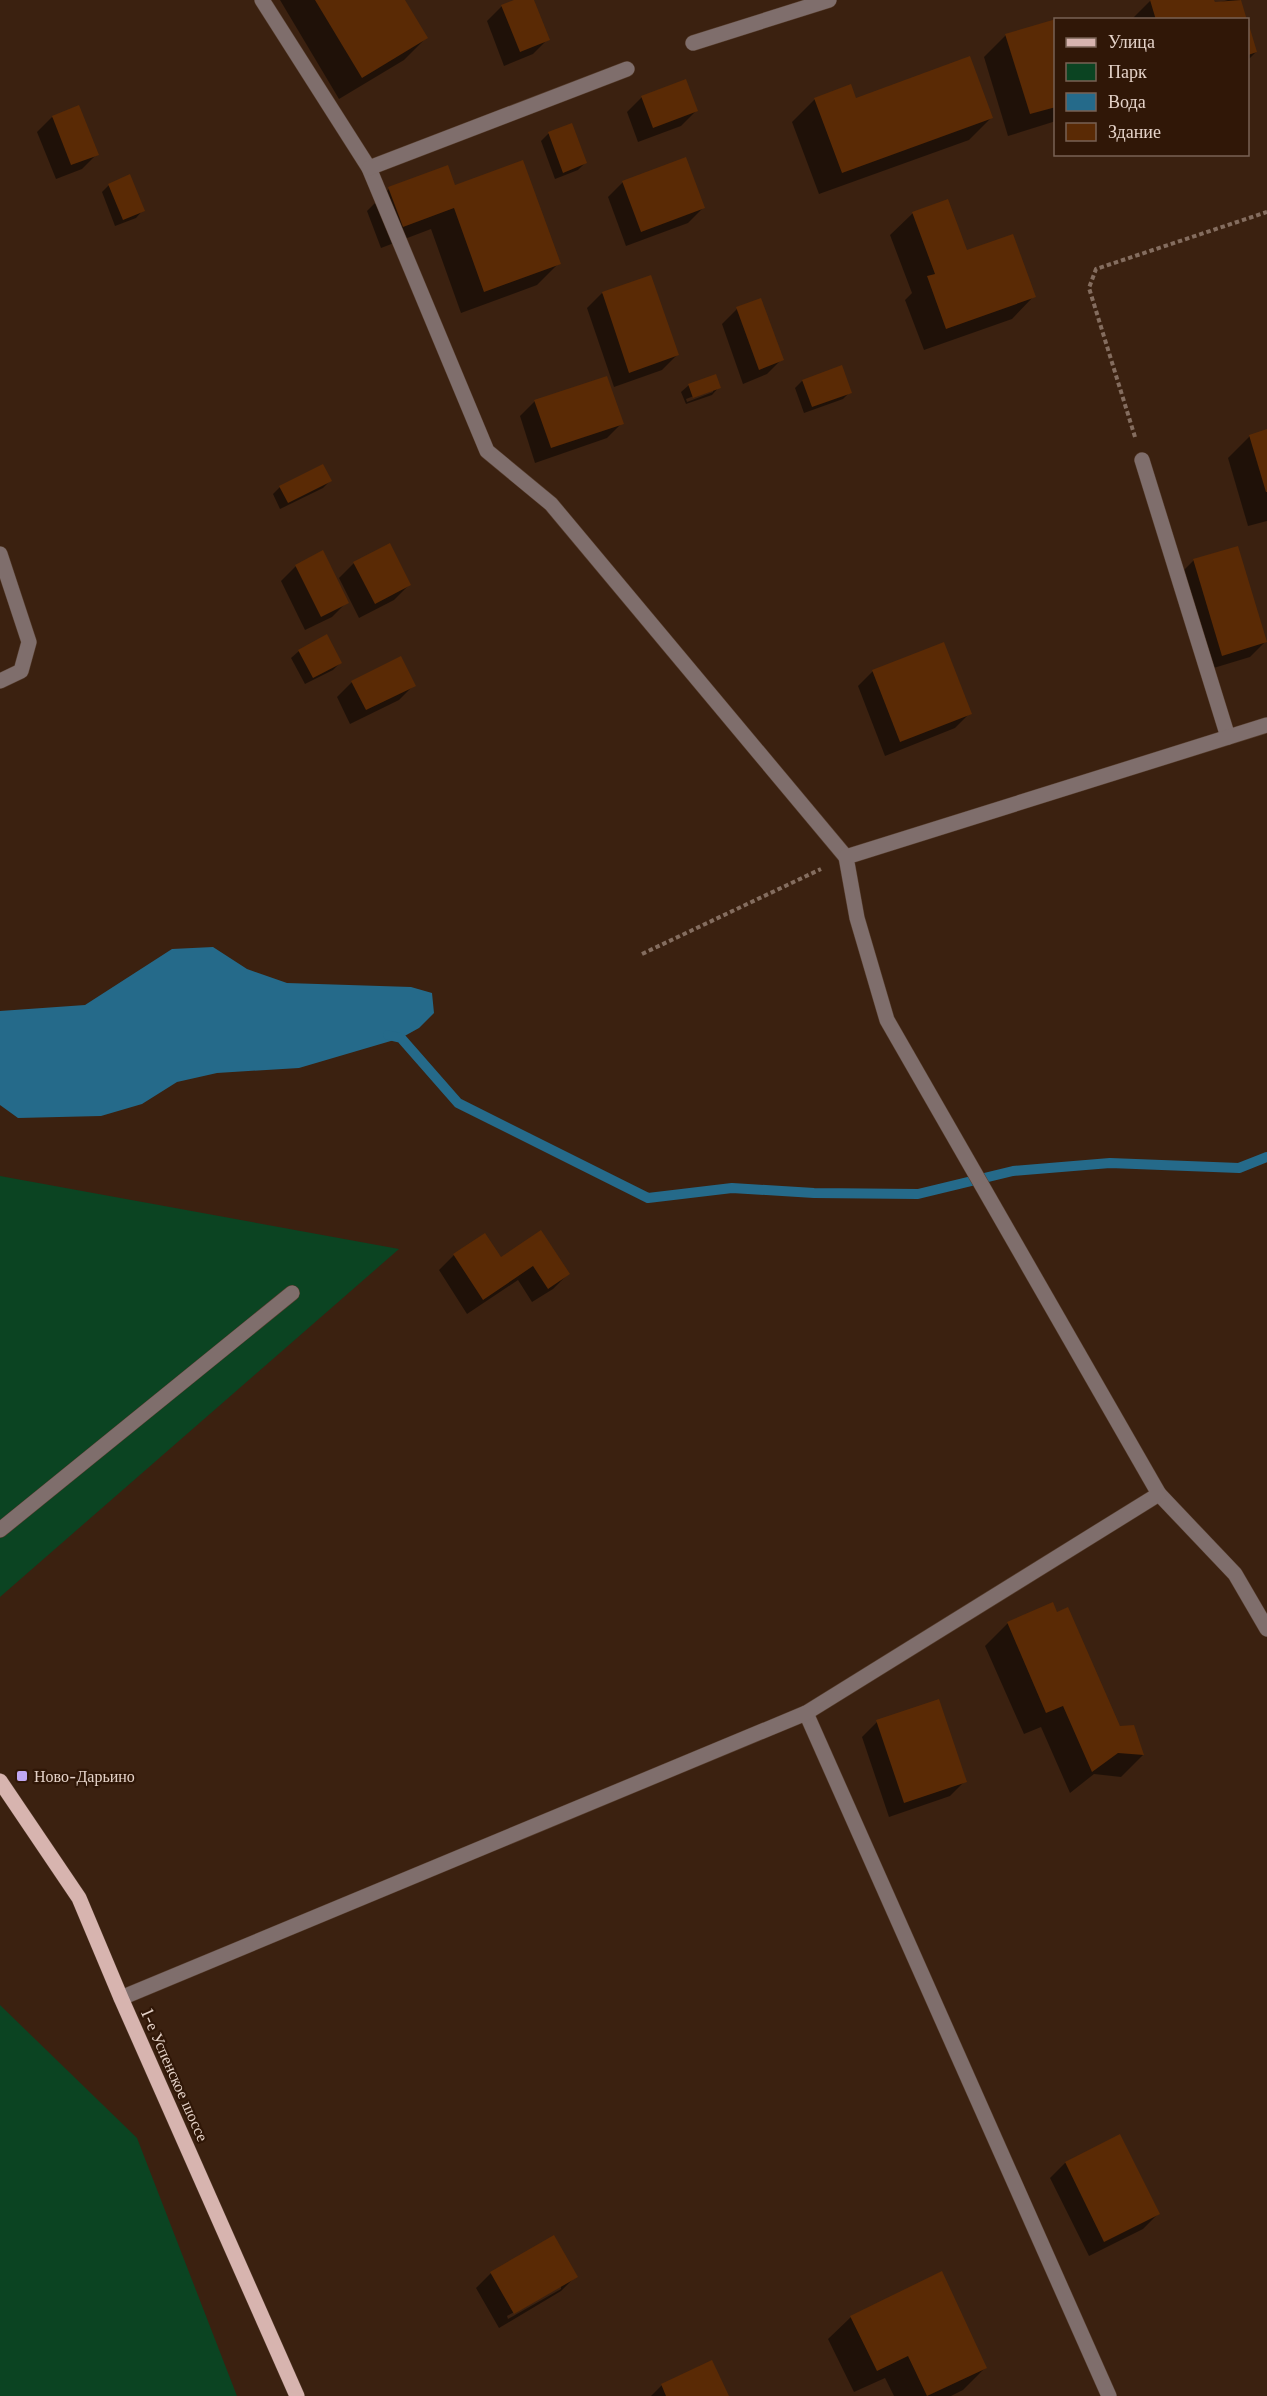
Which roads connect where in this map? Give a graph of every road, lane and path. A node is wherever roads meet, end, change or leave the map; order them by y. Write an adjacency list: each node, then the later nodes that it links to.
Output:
1 (262, 0): 5 (street)
2 (829, 0): 3 (street)
3 (693, 43)
4 (627, 69): 5 (street)
5 (369, 168): 12 (street)
6 (1267, 212): 7 (path)
7 (1142, 460): 11 (street)
8 (0, 554): 9 (street)
9 (0, 681)
10 (1267, 725): 11 (street)
11 (1228, 737): 12 (street)
12 (846, 857): 13 (path); 15 (street)
13 (642, 954)
14 (292, 1293): 16 (street)
15 (1159, 1494): 17 (street); 18 (street)
16 (0, 1530)
17 (1267, 1629)
18 (806, 1713): 20 (street); 22 (street)
19 (0, 1780): 20 (main road, 1-е Успенское шоссе)
20 (121, 1998): 21 (main road, 1-е Успенское шоссе)
21 (297, 2396)
22 (1109, 2396)

